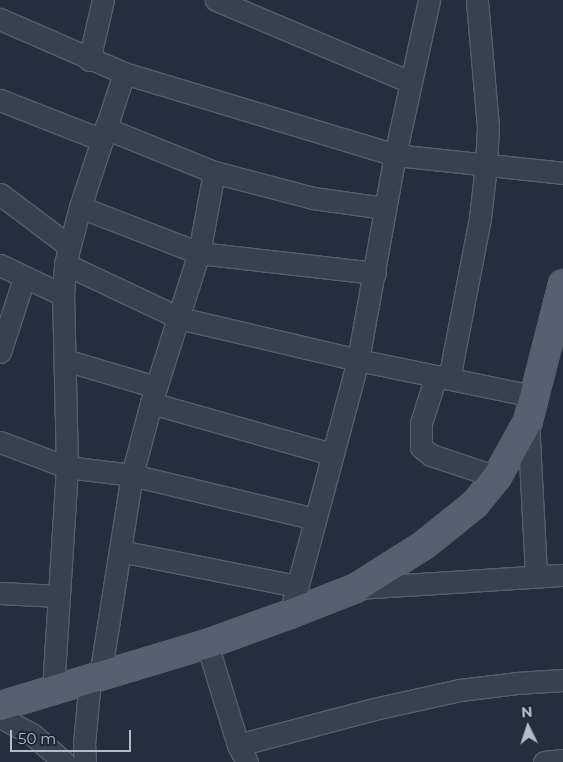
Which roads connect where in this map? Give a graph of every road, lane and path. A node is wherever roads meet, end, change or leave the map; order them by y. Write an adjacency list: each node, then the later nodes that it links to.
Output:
1 (103, 0): 6 (street)
2 (216, 0): 8 (street)
3 (429, 0): 8 (street)
4 (476, 0): 12 (street)
5 (0, 19): 6 (street)
6 (89, 60): 7 (street)
7 (124, 73): 10 (street); 11 (street)
8 (410, 82): 11 (street)
9 (0, 100): 10 (street)
10 (103, 134): 13 (street); 16 (street)
11 (395, 155): 12 (street); 17 (street)
12 (486, 165): 14 (street); 29 (street)
13 (214, 172): 17 (street); 18 (street)
14 (563, 173)
15 (0, 194): 19 (street)
16 (80, 207): 18 (street); 19 (street)
17 (385, 208): 21 (street)
18 (198, 253): 21 (street); 25 (street)
19 (67, 255): 24 (street); 25 (street)
20 (0, 265): 22 (street)
21 (375, 273): 28 (street)
22 (24, 278): 24 (street); 26 (street)
23 (563, 284): 31 (main road)
24 (64, 295): 27 (street)
25 (179, 318): 28 (street); 30 (street)
26 (0, 352)
27 (65, 360): 30 (street); 34 (street)
28 (358, 360): 29 (street); 33 (street)
29 (443, 377): 31 (street); 36 (street)
30 (154, 395): 33 (street); 35 (street)
31 (531, 409): 36 (main road); 40 (street)
32 (0, 442): 34 (street)
33 (331, 454): 37 (street)
34 (67, 467): 35 (street); 44 (street)
35 (132, 475): 37 (street); 38 (street)
36 (497, 477): 42 (main road)
37 (315, 519): 41 (street)
38 (120, 551): 41 (street); 47 (street)
39 (563, 575): 40 (street)
40 (536, 576): 42 (street)
41 (297, 586): 45 (street)
42 (356, 588): 45 (main road)
43 (0, 593): 44 (street)
44 (59, 596): 49 (street)
45 (290, 614): 46 (main road)
46 (207, 644): 47 (main road); 52 (street)
47 (95, 678): 49 (main road); 55 (street)
48 (563, 680): 52 (street)
49 (53, 690): 50 (main road)
50 (0, 706)
51 (0, 717): 54 (street)
52 (242, 754)
53 (563, 760): 56 (street)
54 (64, 762)
55 (85, 762)
56 (544, 762)

